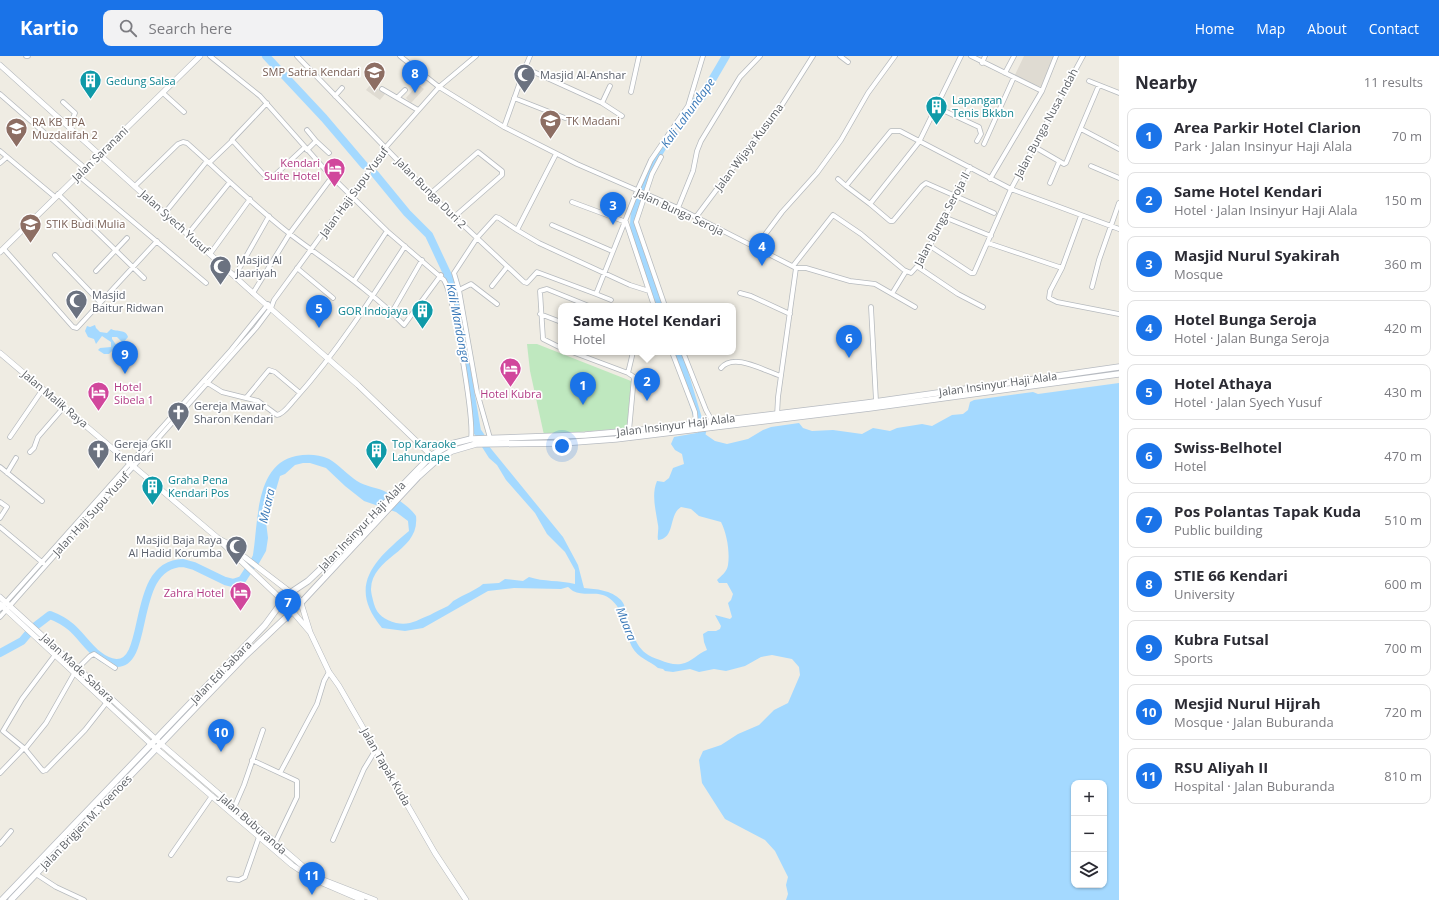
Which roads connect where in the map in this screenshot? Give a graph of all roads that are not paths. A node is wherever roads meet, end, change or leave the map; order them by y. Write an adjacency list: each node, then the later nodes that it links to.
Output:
1 (200, 56): 34 (street, Jalan Saranani)
2 (210, 56): 41 (street)
3 (297, 56): 37 (street, Jalan Bunga Duri 2)
4 (400, 56): 29 (street, Jalan Bunga Seroja)
5 (476, 56): 29 (street, Jalan Haji Supu Yusuf)
6 (530, 56): 22 (street)
7 (639, 56): 33 (street)
8 (703, 56): 85 (street)
9 (760, 56): 95 (street)
10 (813, 56): 101 (street, Jalan Wijaya Kusuma)
11 (840, 56): 19 (street)
12 (895, 56): 122 (street)
13 (961, 56): 43 (street)
14 (971, 56): 20 (street)
15 (985, 56): 20 (street)
16 (1014, 56): 23 (street)
17 (1056, 56): 32 (street)
18 (1083, 56): 57 (street, Jalan Bunga Nusa Indah)
19 (848, 62)
20 (982, 62): 23 (street)
21 (0, 65): 48 (street, Jalan Syech Yusuf)
22 (526, 68): 39 (street); 42 (street)
23 (1005, 73): 24 (street)
24 (1014, 77): 32 (street); 56 (street)
25 (1089, 81): 26 (street)
26 (1099, 85): 35 (street); 50 (street)
27 (610, 86): 42 (street)
28 (342, 88): 37 (street)
29 (439, 88): 44 (street, Jalan Haji Supu Yusuf); 49 (street, Jalan Bunga Seroja)
30 (382, 89): 38 (street)
31 (405, 90): 38 (street)
32 (1042, 91): 79 (street)
33 (631, 92)
34 (163, 93): 45 (street); 64 (street, Jalan Saranani)
35 (1119, 93)
36 (0, 94): 72 (street)
37 (335, 96): 58 (street, Jalan Bunga Duri 2)
38 (398, 97): 44 (street)
39 (514, 98): 47 (street); 49 (street)
40 (63, 102): 48 (street)
41 (267, 103): 52 (street); 59 (street)
42 (602, 103): 46 (street)
43 (936, 107): 54 (street); 55 (street)
44 (418, 110): 58 (street, Jalan Haji Supu Yusuf)
45 (184, 112)
46 (622, 116)
47 (565, 118)
48 (66, 124): 64 (street, Jalan Syech Yusuf)
49 (504, 127): 63 (street, Jalan Bunga Seroja)
50 (1081, 129): 60 (street); 68 (street)
51 (307, 130): 53 (street)
52 (232, 141): 67 (street); 73 (street)
53 (316, 141): 59 (street); 62 (street)
54 (977, 141)
55 (919, 142): 71 (street); 83 (street); 93 (street)
56 (984, 144)
57 (1032, 146): 68 (street); 84 (street, Jalan Bunga Nusa Indah)
58 (386, 147): 86 (street, Jalan Bunga Duri 2); 88 (street, Jalan Haji Supu Yusuf)
59 (306, 148): 74 (street); 76 (street)
60 (1119, 149)
61 (0, 151): 65 (street)
62 (329, 153)
63 (556, 154): 85 (street, Jalan Bunga Seroja); 109 (street)
64 (100, 155): 72 (street, Jalan Saranani); 82 (street, Jalan Syech Yusuf)
65 (7, 157): 69 (street); 90 (street)
66 (662, 157): 87 (street)
67 (208, 162): 80 (street); 82 (street); 97 (street)
68 (1059, 162): 81 (street)
69 (0, 163)
70 (1091, 166): 77 (street)
71 (970, 167): 79 (street); 89 (street, Jalan Bunga Seroja II)
72 (86, 169): 75 (street, Jalan Saranani)
73 (264, 175)
74 (275, 175)
75 (79, 176): 90 (street, Jalan Saranani); 118 (street)
76 (332, 177): 88 (street); 111 (street)
77 (1119, 178)
78 (838, 179): 83 (street)
79 (990, 179): 84 (street)
80 (230, 182): 91 (street); 112 (street)
81 (1050, 183)
82 (135, 186): 97 (street, Jalan Syech Yusuf)
83 (846, 186): 93 (street)
84 (1011, 189): 99 (street); 113 (street, Jalan Bunga Nusa Indah)
85 (637, 191): 87 (street, Jalan Bunga Seroja); 103 (street)
86 (430, 194): 100 (street, Jalan Bunga Duri 2); 100 (street)
87 (645, 194): 95 (street, Jalan Bunga Seroja); 114 (street)
88 (351, 195): 110 (street); 123 (street, Jalan Haji Supu Yusuf)
89 (954, 195): 93 (street); 96 (street); 102 (street, Jalan Bunga Seroja II)
90 (57, 196): 124 (street, Jalan Saranani); 125 (street)
91 (250, 199): 98 (street); 127 (street)
92 (572, 202): 103 (street)
93 (870, 204)
94 (1119, 204): 105 (street)
95 (678, 208): 101 (street, Jalan Bunga Seroja)
96 (994, 213)
97 (164, 214): 112 (street, Jalan Syech Yusuf)
98 (269, 216): 111 (street); 139 (street)
99 (1081, 216): 105 (street); 135 (street)
100 (454, 217): 116 (street, Jalan Bunga Duri 2)
101 (696, 217): 122 (street, Jalan Bunga Seroja)
102 (944, 217): 113 (street); 121 (street, Jalan Bunga Seroja II)
103 (626, 222): 106 (street); 108 (street)
104 (552, 225): 126 (street)
105 (1111, 225): 107 (street); 145 (street)
106 (628, 228): 108 (street); 117 (street)
107 (1119, 228)
108 (623, 229): 126 (street)
109 (517, 230): 116 (street); 138 (street)
110 (387, 231): 120 (street); 142 (street)
111 (290, 233): 123 (street); 149 (street)
112 (188, 234): 127 (street, Jalan Syech Yusuf)
113 (991, 236): 119 (street, Jalan Bunga Nusa Indah)
114 (641, 237): 117 (street); 158 (street)
115 (127, 238): 125 (street)
116 (477, 238): 131 (street, Jalan Bunga Duri 2); 146 (street)
117 (633, 240): 147 (street)
118 (158, 241): 130 (street); 143 (street)
119 (988, 243): 121 (street, Jalan Bunga Nusa Indah); 135 (street)
120 (405, 246): 129 (street); 152 (street)
121 (930, 246): 133 (street, Jalan Bunga Seroja II)
122 (755, 248): 132 (street, Jalan Bunga Seroja)
123 (311, 249): 134 (street, Jalan Haji Supu Yusuf); 142 (street)
124 (2, 250): 155 (street)
125 (116, 250): 130 (street); 136 (street)
126 (612, 251): 138 (street)
127 (210, 254): 139 (street, Jalan Syech Yusuf)
128 (55, 255): 155 (street)
129 (422, 260): 140 (street); 164 (street)
130 (133, 267): 141 (street); 155 (street)
131 (507, 267): 144 (street); 151 (street, Jalan Bunga Duri 2)
132 (794, 267): 137 (street, Jalan Bunga Seroja II); 148 (street, Jalan Bunga Seroja); 166 (street)
133 (918, 267): 137 (street, Jalan Bunga Seroja II); 162 (street)
134 (298, 268): 153 (street); 160 (street, Jalan Haji Supu Yusuf)
135 (1062, 268): 167 (street)
136 (96, 271)
137 (906, 271): 148 (street)
138 (604, 273): 147 (street); 151 (street)
139 (235, 276): 149 (street, Jalan Syech Yusuf)
140 (441, 276): 164 (street); 193 (street)
141 (144, 278)
142 (354, 281): 152 (street)
143 (206, 282)
144 (492, 286)
145 (1092, 287)
146 (459, 290): 159 (street); 194 (street)
147 (649, 291): 157 (street)
148 (893, 292): 161 (street, Jalan Bunga Seroja)
149 (253, 293): 160 (street, Jalan Syech Yusuf)
150 (740, 293): 166 (street)
151 (596, 294): 154 (street)
152 (372, 297): 164 (street); 175 (street)
153 (333, 298)
154 (611, 300)
155 (100, 302)
156 (581, 303): 165 (street)
157 (653, 303)
158 (664, 303)
159 (496, 304)
160 (269, 307): 175 (street, Jalan Syech Yusuf); 181 (street, Jalan Haji Supu Yusuf)
161 (915, 307)
162 (983, 307)
163 (871, 308): 185 (street)
164 (392, 312)
165 (540, 314): 168 (street); 169 (street)
166 (790, 314): 180 (street)
167 (1119, 314)
168 (558, 321)
169 (558, 347)
170 (0, 353): 182 (street, Jalan Malik Raya)
171 (580, 355): 178 (street)
172 (632, 355): 178 (street)
173 (673, 355): 190 (street)
174 (684, 355): 189 (street)
175 (328, 360): 183 (street); 196 (street, Jalan Syech Yusuf)
176 (1119, 367): 185 (main road, Jalan Insinyur Haji Alala)
177 (721, 368): 180 (street)
178 (628, 373): 191 (street)
179 (1119, 374): 188 (main road, Jalan Insinyur Haji Alala)
180 (781, 376): 187 (street)
181 (205, 382): 184 (street); 199 (street, Jalan Haji Supu Yusuf); 201 (street, Jalan Haji Supu Yusuf)
182 (42, 389): 186 (street, Jalan Malik Raya); 192 (street)
183 (300, 393): 184 (street); 184 (street)
184 (246, 398)
185 (876, 401): 187 (main road, Jalan Insinyur Haji Alala)
186 (64, 407): 195 (street); 199 (street, Jalan Malik Raya)
187 (776, 413): 188 (street); 189 (main road, Jalan Insinyur Haji Alala)
188 (777, 419): 189 (main road, Jalan Insinyur Haji Alala)
189 (710, 423): 190 (main road, Jalan Insinyur Haji Alala)
190 (697, 425): 191 (main road, Jalan Insinyur Haji Alala); 194 (main road, Jalan Insinyur Haji Alala)
191 (630, 431): 194 (main road, Jalan Insinyur Haji Alala)
192 (10, 437)
193 (472, 439): 194 (main road, Jalan Insinyur Haji Alala); 196 (main road, Jalan Insinyur Haji Alala)
194 (491, 440): 198 (main road, Jalan Insinyur Haji Alala)
195 (30, 452)
196 (432, 455): 198 (street, Jalan Syech Yusuf); 205 (main road, Jalan Insinyur Haji Alala)
197 (16, 458): 202 (street)
198 (437, 461): 205 (main road, Jalan Insinyur Haji Alala)
199 (129, 464): 201 (street, Jalan Malik Raya); 208 (street, Jalan Haji Supu Yusuf)
200 (0, 467): 202 (street)
201 (134, 468): 208 (street, Jalan Haji Supu Yusuf); 209 (street, Jalan Malik Raya)
202 (7, 473): 203 (street)
203 (42, 501)
204 (0, 502): 206 (street)
205 (378, 515): 210 (main road, Jalan Insinyur Haji Alala); 213 (main road, Jalan Insinyur Haji Alala)
206 (0, 518)
207 (0, 527): 208 (street)
208 (44, 564): 214 (street, Jalan Haji Supu Yusuf)
209 (258, 572): 210 (street); 212 (street)
210 (290, 592): 212 (main road, Jalan Insinyur Haji Alala); 213 (main road)
211 (0, 597): 214 (street, Jalan Made Sabara)
212 (283, 601): 215 (main road, Jalan Edi Sabara); 216 (main road)
213 (301, 603): 216 (main road, Jalan Insinyur Haji Alala); 218 (street, Jalan Tapak Kuda)
214 (4, 607): 217 (street, Jalan Haji Supu Yusuf); 219 (street, Jalan Made Sabara); 219 (street, Jalan Made Sabara)
215 (279, 607): 216 (main road); 226 (main road, Jalan Edi Sabara)
216 (290, 613): 218 (street, Jalan Tapak Kuda); 227 (main road, Jalan Edi Sabara)
217 (0, 617)
218 (310, 632): 223 (street, Jalan Tapak Kuda)
219 (41, 638): 220 (street, Jalan Made Sabara); 222 (street, Jalan Made Sabara)
220 (55, 655): 222 (street, Jalan Made Sabara); 228 (street)
221 (115, 668): 222 (street)
222 (76, 670): 224 (street, Jalan Made Sabara); 226 (street, Jalan Made Sabara); 228 (street)
223 (329, 672): 229 (street, Jalan Tapak Kuda); 232 (street)
224 (107, 702): 226 (street, Jalan Made Sabara); 228 (street)
225 (263, 730): 230 (street)
226 (154, 741): 227 (street); 243 (main road, Jalan Brigjen M. Yoenoes)
227 (159, 746): 233 (street, Jalan Buburanda); 234 (street, Jalan Buburanda); 241 (main road, Jalan Brigjen M. Yoenoes)
228 (24, 749): 231 (street)
229 (375, 751): 237 (street); 248 (street, Jalan Tapak Kuda)
230 (252, 760): 232 (street); 234 (street)
231 (0, 773)
232 (280, 773): 238 (street)
233 (212, 796): 236 (street, Jalan Buburanda); 240 (street)
234 (234, 808): 238 (street, Jalan Buburanda)
235 (11, 831): 239 (street)
236 (259, 837): 242 (street); 246 (street, Jalan Buburanda)
237 (333, 840)
238 (275, 843): 247 (street, Jalan Buburanda)
239 (0, 844)
240 (171, 854)
241 (36, 874): 244 (main road, Jalan Brigjen M. Yoenoes); 245 (street)
242 (229, 879)
243 (2, 897)
244 (10, 900)
245 (84, 900)
246 (362, 900)
247 (375, 900)
248 (466, 900)

